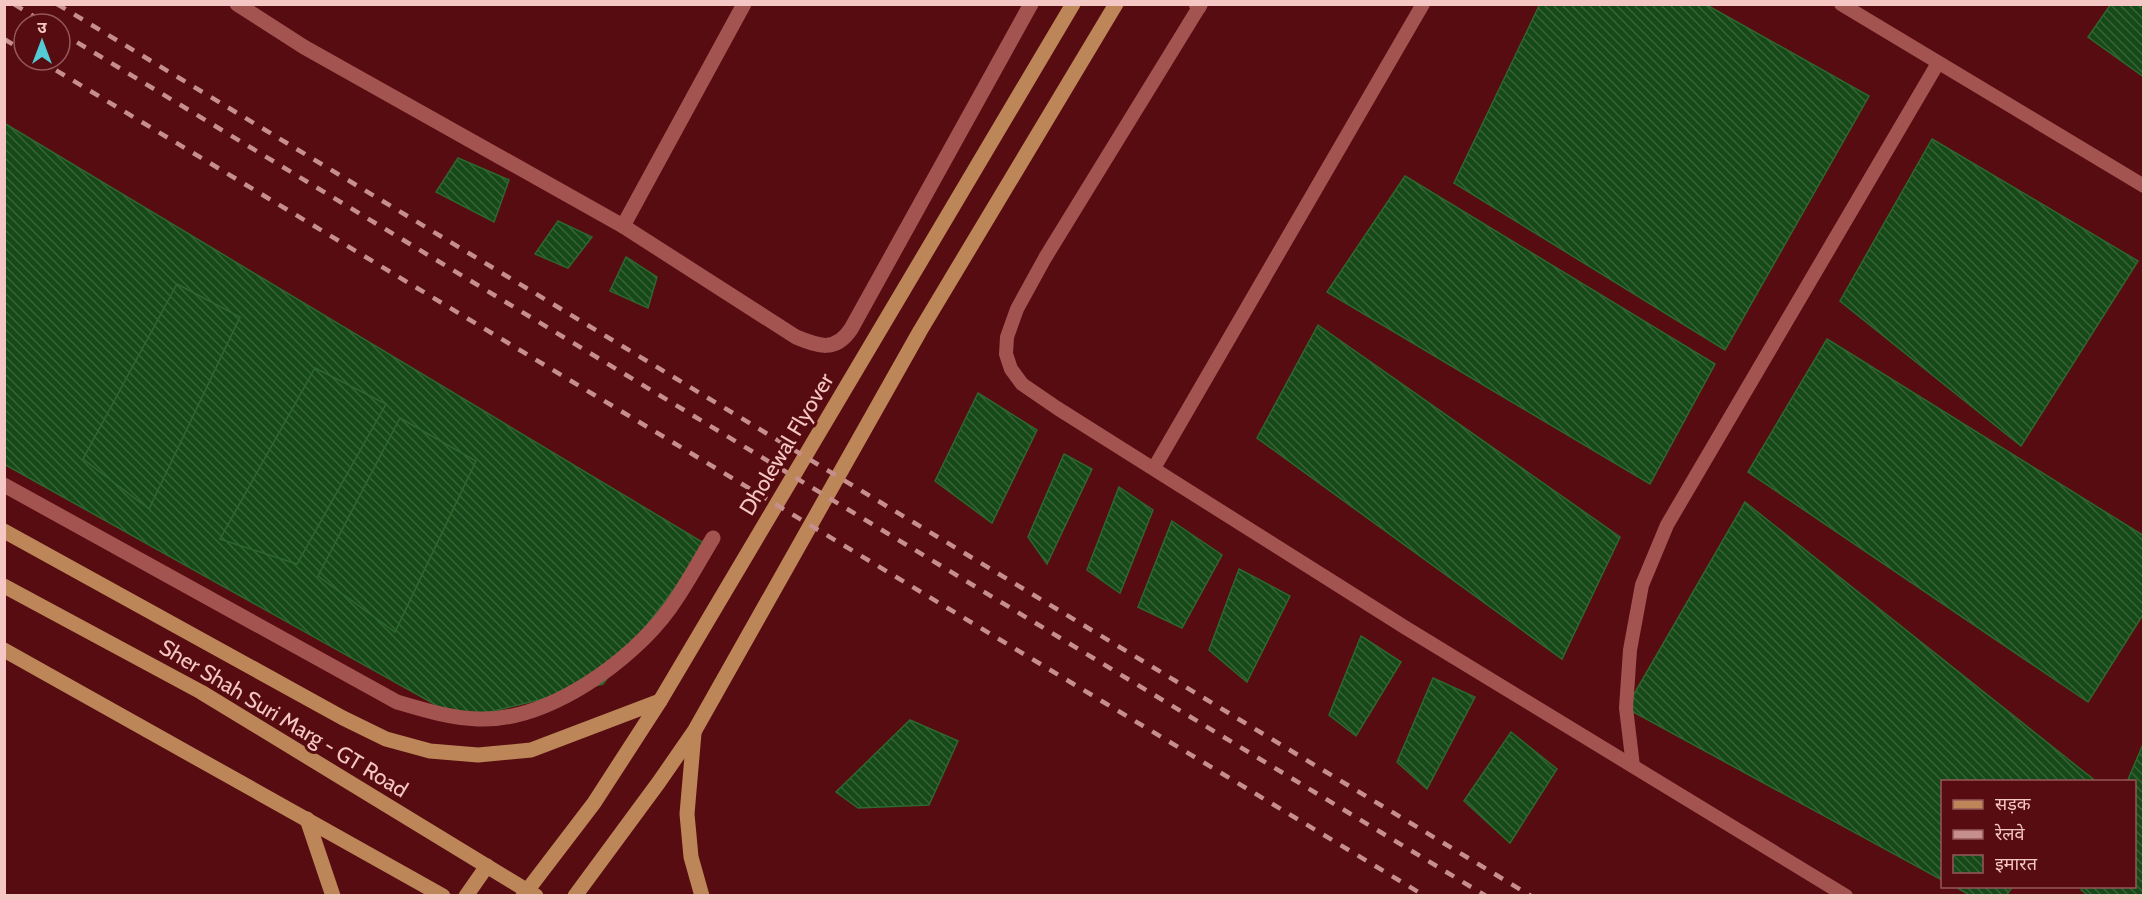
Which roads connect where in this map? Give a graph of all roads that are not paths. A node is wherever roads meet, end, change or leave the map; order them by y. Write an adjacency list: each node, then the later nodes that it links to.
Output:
1 (237, 4): 11 (street)
2 (744, 4): 11 (street)
3 (1031, 4): 11 (street)
4 (1073, 4): 18 (main road, Dholewal Flyover)
5 (1116, 4): 19 (main road)
6 (1423, 4): 12 (lane)
7 (1841, 4): 9 (lane)
8 (1198, 5): 12 (lane)
9 (1938, 63): 10 (lane); 20 (lane)
10 (2144, 186)
11 (623, 226)
12 (1154, 468): 20 (lane)
13 (4, 485): 15 (street)
14 (4, 531): 18 (main road)
15 (713, 538)
16 (4, 586): 22 (main road, Sher Shah Suri Marg - GT Road)
17 (4, 650): 21 (main road)
18 (660, 701): 26 (main road, Dholewal Flyover)
19 (694, 730): 28 (main road); 29 (main road)
20 (1633, 766): 30 (lane)
21 (307, 819): 23 (main road); 24 (main road)
22 (487, 866): 25 (main road); 27 (main road, Sher Shah Suri Marg - GT Road)
23 (333, 896)
24 (443, 896)
25 (466, 896)
26 (523, 896)
27 (536, 896)
28 (575, 896)
29 (702, 896)
30 (1846, 896)

